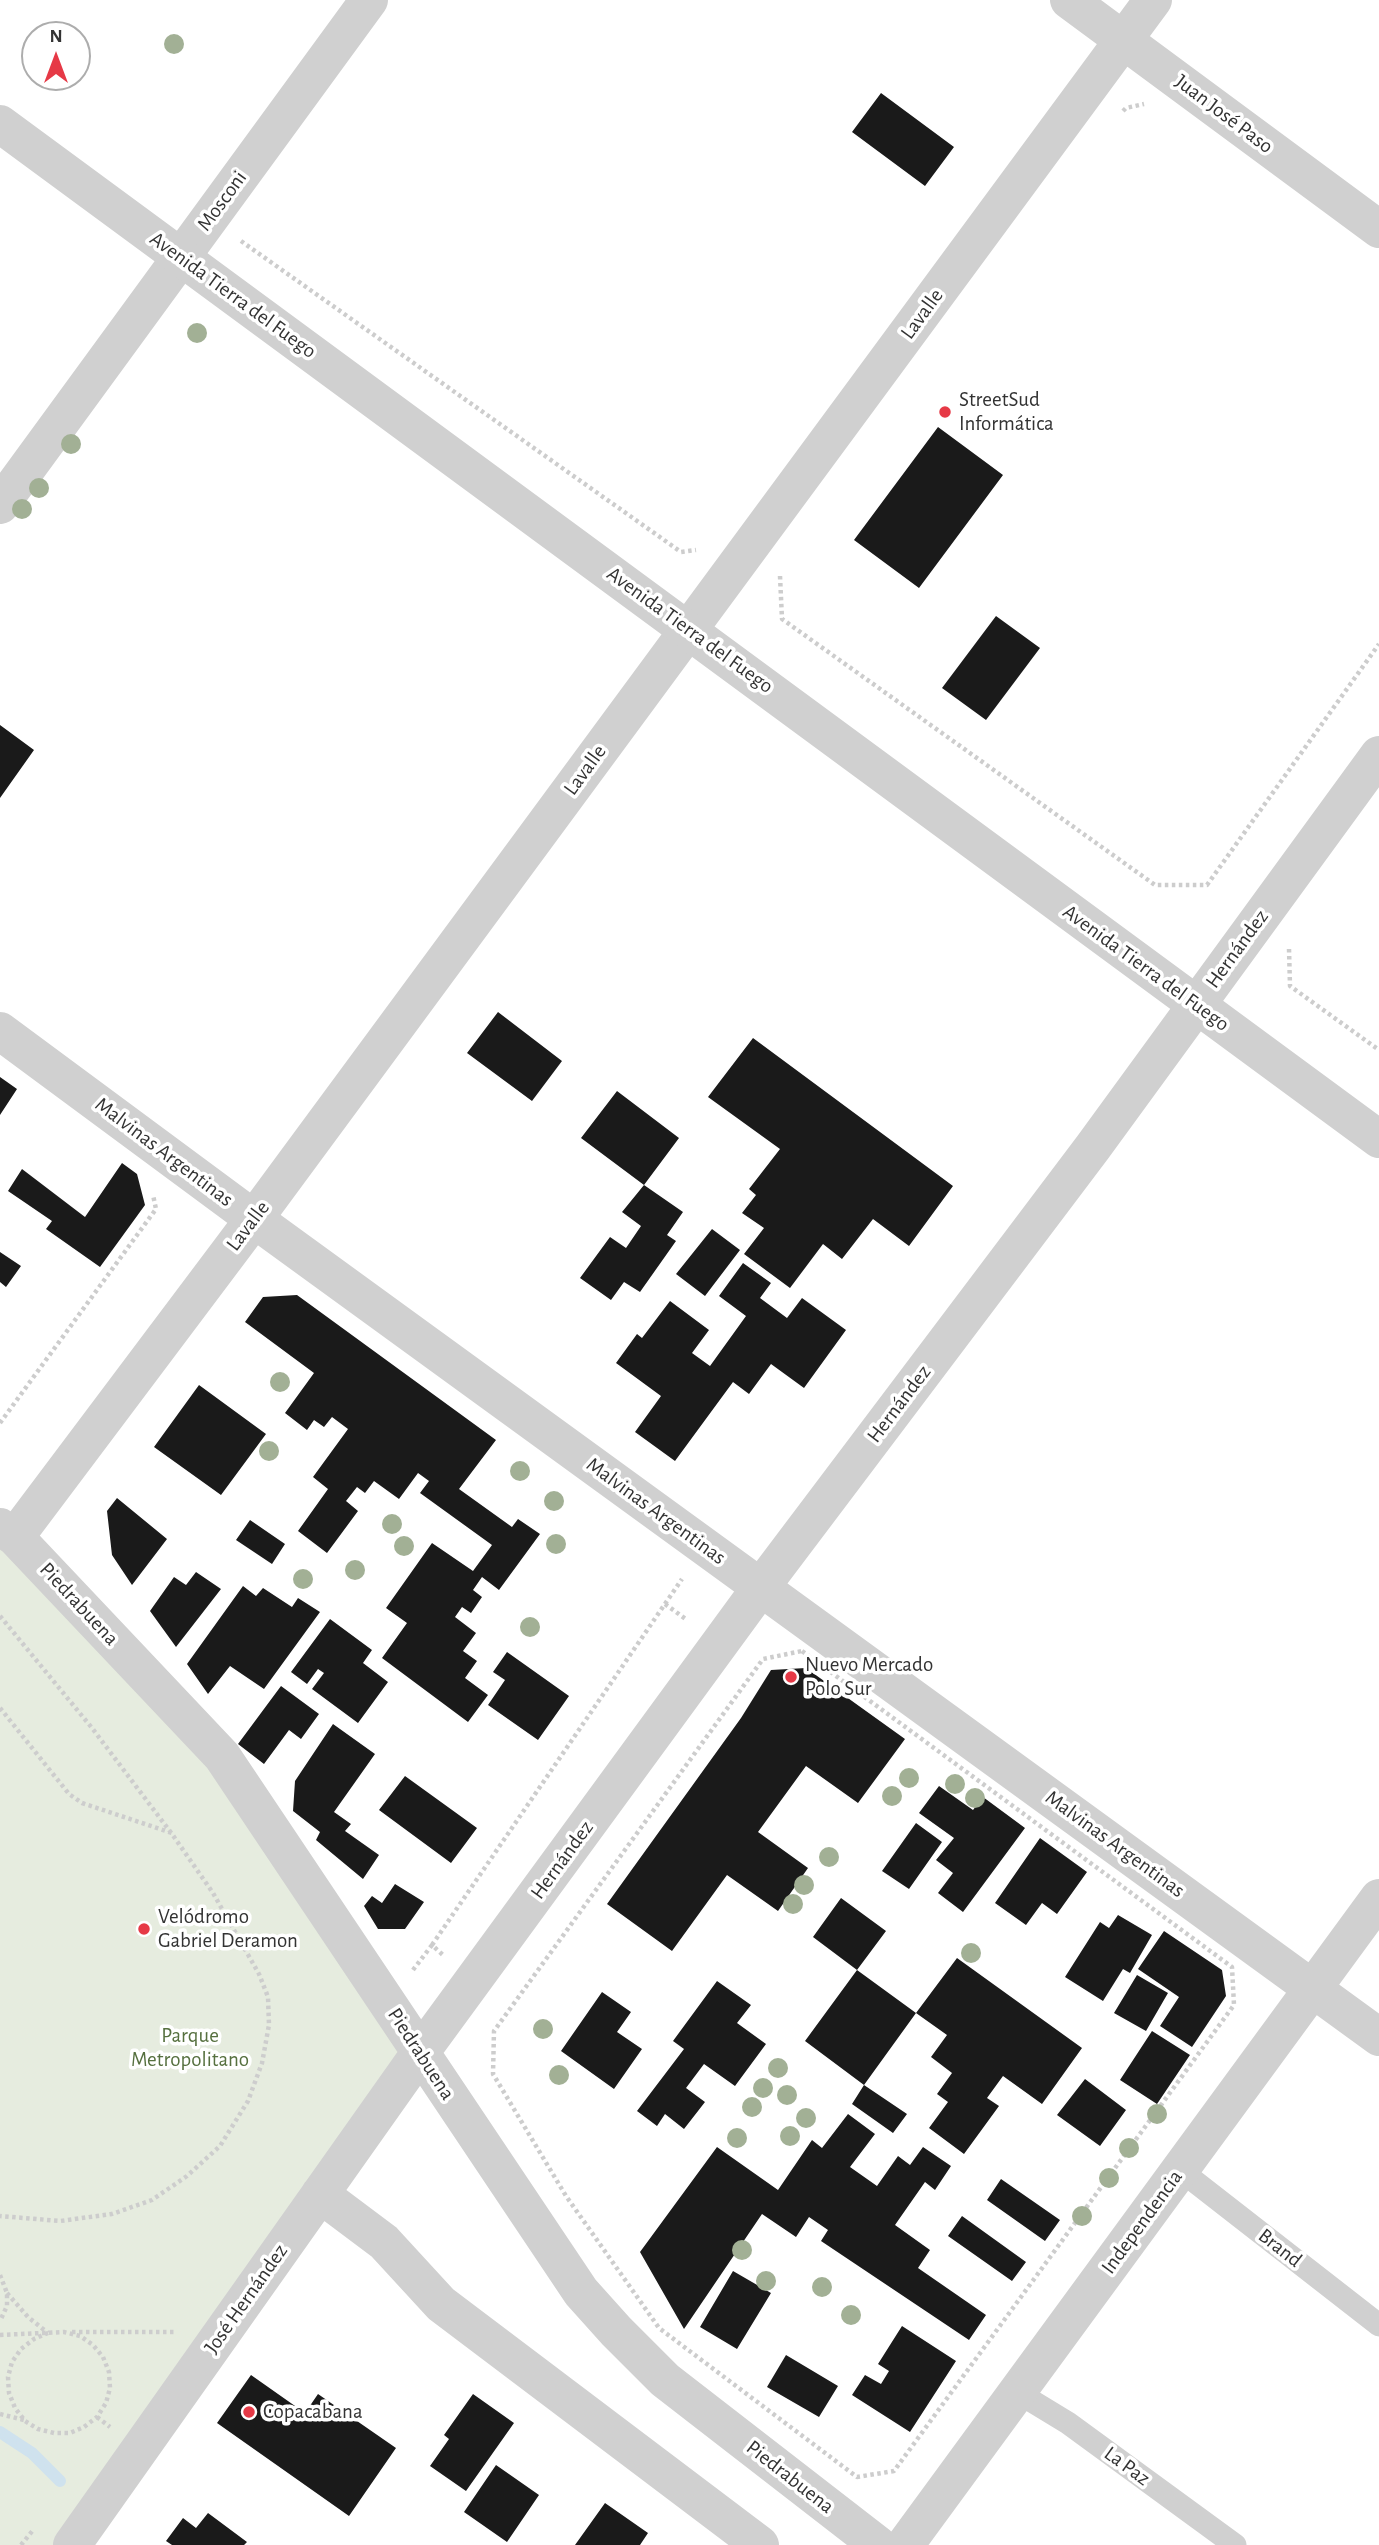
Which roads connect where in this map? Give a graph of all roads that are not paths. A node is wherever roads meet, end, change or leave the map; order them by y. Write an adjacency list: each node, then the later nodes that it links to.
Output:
1 (369, 0): 7 (street, Mosconi)
2 (1069, 0): 4 (street, Juan José Paso)
3 (1153, 0): 4 (street, Lavalle)
4 (1124, 40): 6 (street, Juan José Paso); 9 (street, Lavalle)
5 (0, 124): 7 (street, Avenida Tierra del Fuego)
6 (1379, 229)
7 (180, 257): 8 (street, Mosconi); 9 (street, Avenida Tierra del Fuego)
8 (0, 505)
9 (689, 629): 11 (street, Avenida Tierra del Fuego); 14 (street, Lavalle)
10 (1379, 755): 11 (street, Hernández)
11 (1196, 1005): 13 (street, Avenida Tierra del Fuego); 16 (street, Hernández)
12 (0, 1031): 14 (street, Malvinas Argentinas)
13 (1379, 1139)
14 (254, 1219): 15 (street, Lavalle); 16 (street, Malvinas Argentinas)
15 (8, 1532): 20 (street, Piedrabuena)
16 (761, 1587): 18 (street, Malvinas Argentinas); 20 (street, Hernández)
17 (1379, 1898): 18 (street, Independencia)
18 (1313, 1989): 19 (street, Malvinas Argentinas); 21 (street, Independencia)
19 (1379, 2037)
20 (420, 2053): 22 (street, José Hernández); 27 (street, Piedrabuena)
21 (1180, 2170): 23 (lane, Brand); 24 (street, Independencia)
22 (320, 2194): 25 (street, José Hernández); 26 (street)
23 (1379, 2325)
24 (1017, 2392): 28 (street, Independencia); 29 (lane, La Paz)
25 (72, 2545)
26 (760, 2545)
27 (878, 2545)
28 (905, 2545)
29 (1235, 2545)

